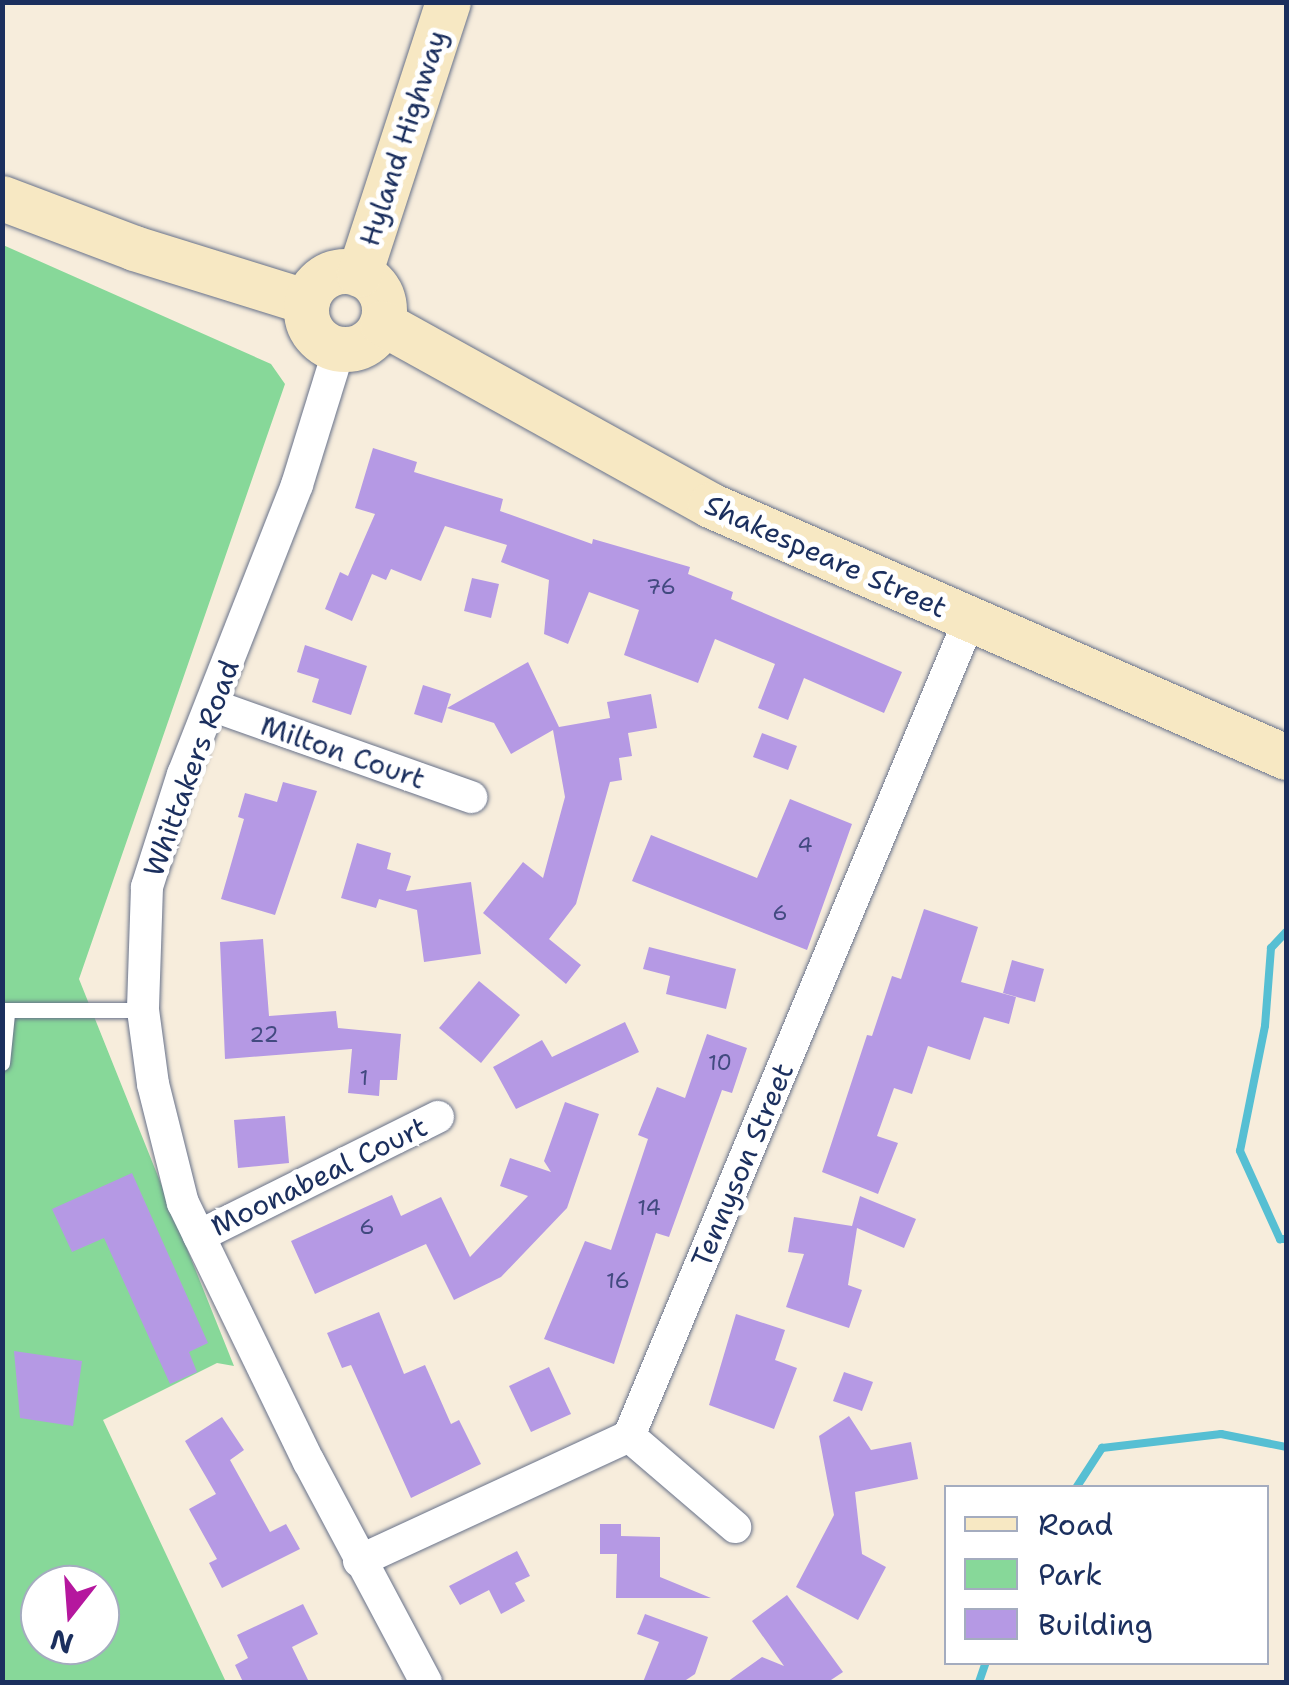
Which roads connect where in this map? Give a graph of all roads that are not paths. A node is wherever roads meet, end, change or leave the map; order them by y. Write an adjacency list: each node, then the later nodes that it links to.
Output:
1 (448, 2): 3 (main road, Hyland Highway)
2 (2, 198): 4 (main road)
3 (359, 274): 4 (main road); 5 (main road)
4 (307, 302): 6 (main road)
5 (382, 322): 6 (main road); 7 (main road, Shakespeare Street)
6 (339, 349): 8 (street, Whittakers Road)
7 (969, 621): 9 (main road, Shakespeare Street); 16 (street, Tennyson Street)
8 (214, 706): 10 (street, Milton Court); 11 (street, Whittakers Road)
9 (1274, 752)
10 (471, 797)
11 (143, 1010): 12 (lane); 15 (street, Whittakers Road)
12 (5, 1012): 13 (lane)
13 (2, 1063)
14 (438, 1117): 15 (street, Moonabeal Court)
15 (200, 1236): 18 (street, Whittakers Road)
16 (629, 1436): 17 (street); 18 (street)
17 (736, 1527)
18 (360, 1561): 19 (street, Whittakers Road)
19 (426, 1682)

